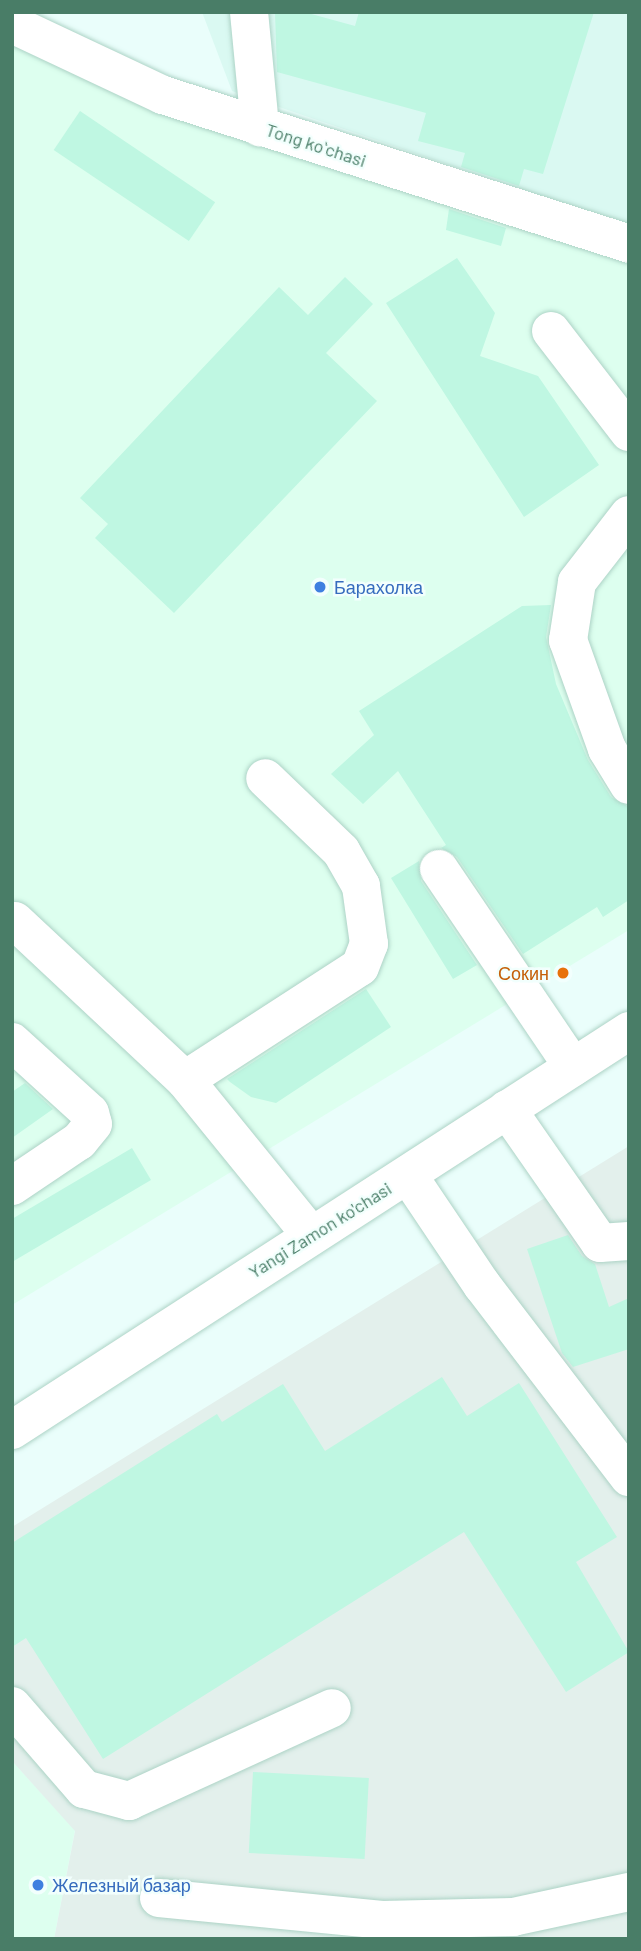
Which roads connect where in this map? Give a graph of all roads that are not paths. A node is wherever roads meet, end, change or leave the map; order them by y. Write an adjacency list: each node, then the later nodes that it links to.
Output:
1 (249, 12): 3 (street)
2 (12, 24): 3 (street, Tong koʻchasi)
3 (260, 127): 4 (street, Tong koʻchasi)
4 (629, 244)
5 (551, 331): 6 (street)
6 (629, 432)
7 (629, 515): 9 (street)
8 (265, 778): 15 (street)
9 (629, 785)
10 (439, 869): 14 (street)
11 (15, 921): 15 (street)
12 (629, 1031): 14 (street, Yangi Zamon ko'chasi)
13 (17, 1053): 18 (street)
14 (573, 1067): 16 (street, Yangi Zamon ko'chasi)
15 (185, 1080): 19 (street)
16 (507, 1109): 17 (street, Yangi Zamon ko'chasi); 20 (street)
17 (408, 1175): 19 (street, Yangi Zamon ko'chasi); 22 (street)
18 (12, 1186)
19 (311, 1235): 21 (street, Yangi Zamon ko'chasi)
20 (629, 1241)
21 (12, 1430)
22 (629, 1477)
23 (12, 1706): 24 (street)
24 (332, 1708)
25 (629, 1892): 26 (street)
26 (159, 1898)

